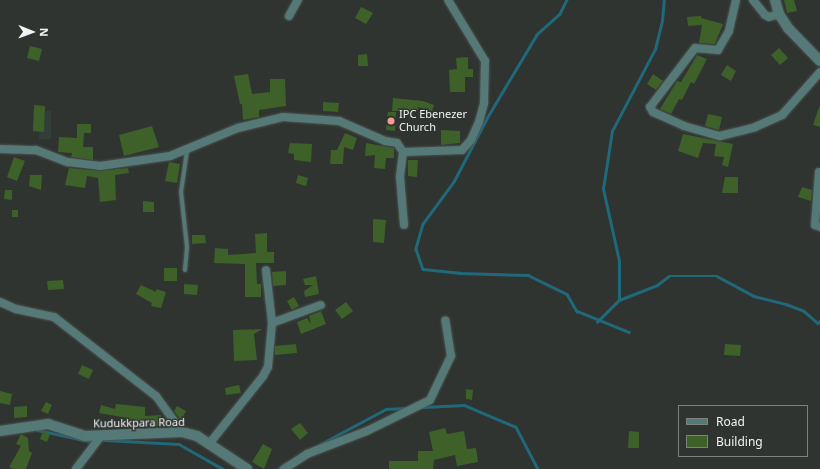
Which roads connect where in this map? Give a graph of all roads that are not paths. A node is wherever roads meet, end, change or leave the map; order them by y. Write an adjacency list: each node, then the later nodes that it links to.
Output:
1 (298, 0): 7 (street)
2 (448, 0): 12 (street)
3 (736, 0): 9 (street)
4 (753, 0): 6 (street)
5 (775, 0): 6 (street)
6 (779, 14): 8 (street)
7 (288, 16)
8 (820, 61)
9 (820, 72)
10 (0, 149): 11 (street)
11 (187, 151): 12 (street); 16 (lane)
12 (404, 152): 14 (street)
13 (819, 172): 15 (street)
14 (404, 225)
15 (820, 227)
16 (185, 270)
17 (266, 270): 21 (street)
18 (0, 302): 23 (street)
19 (321, 305): 21 (street)
20 (444, 320): 28 (street)
21 (272, 323): 25 (street)
22 (0, 431): 24 (street, Kudukkpara Road)
23 (182, 432): 24 (street, Kudukkpara Road); 25 (street, Kudukkpara Road)
24 (100, 437): 26 (street)
25 (209, 444): 27 (street, Kudukkpara Road)
26 (76, 469)
27 (246, 469)
28 (284, 469)

